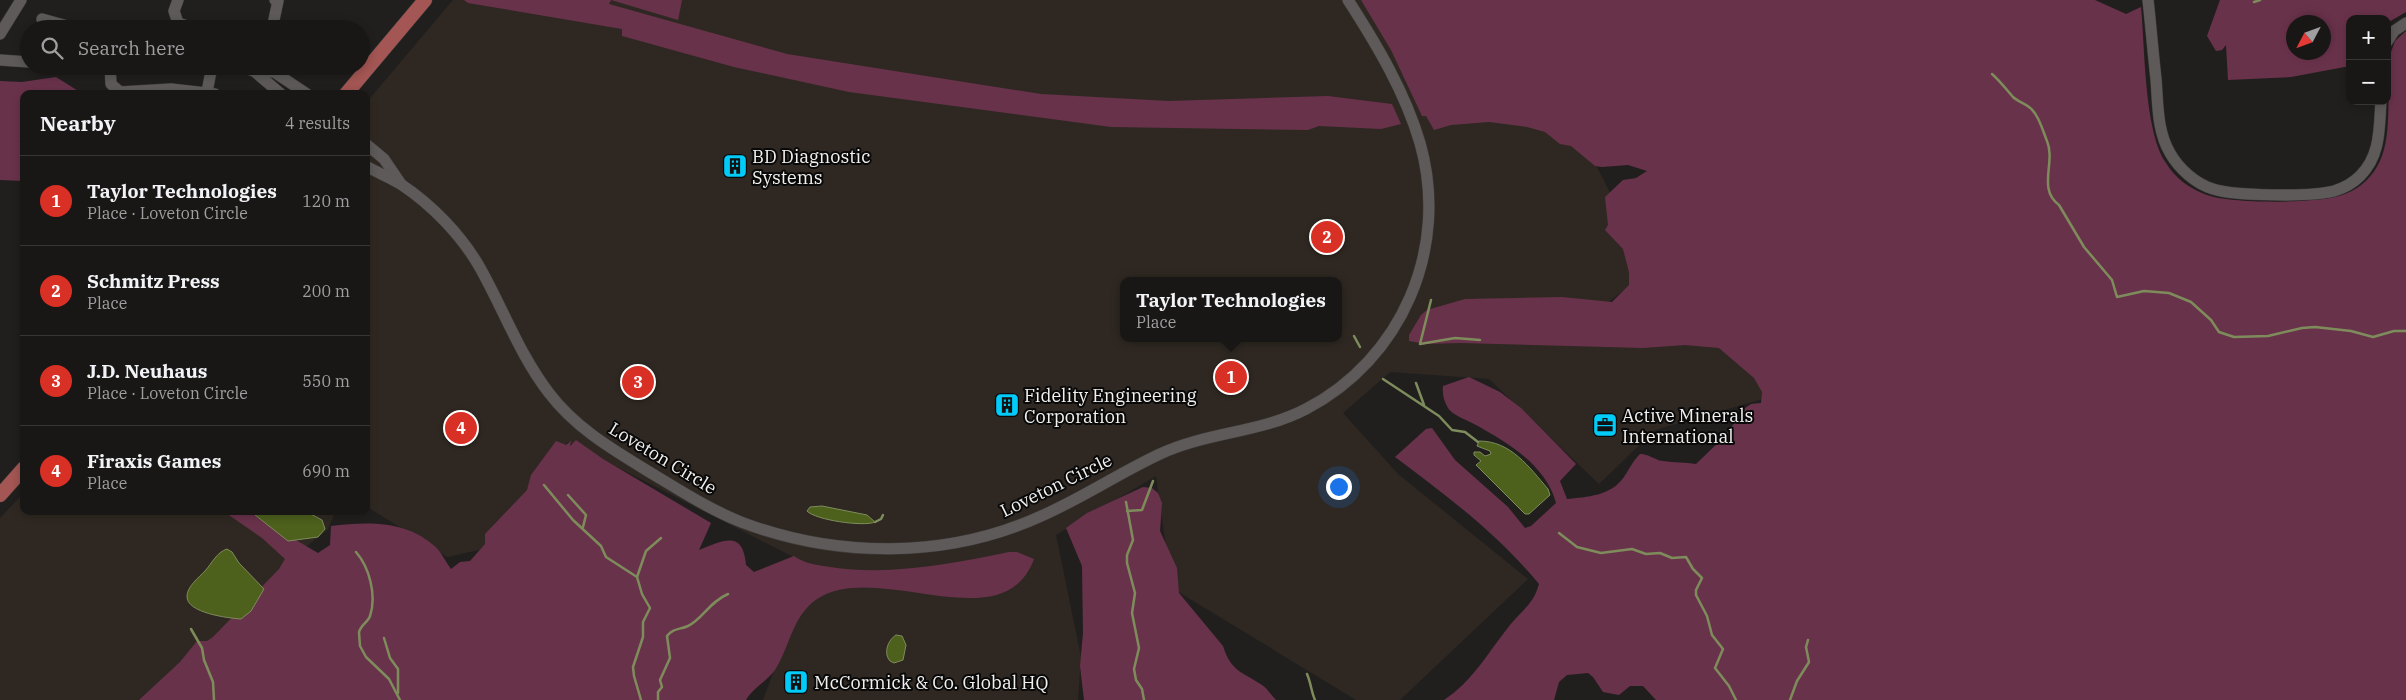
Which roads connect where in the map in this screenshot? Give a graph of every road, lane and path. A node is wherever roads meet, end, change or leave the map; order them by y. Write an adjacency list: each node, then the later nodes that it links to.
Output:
1 (21, 0): 12 (street)
2 (178, 0): 9 (street)
3 (276, 0): 10 (street)
4 (425, 0): 16 (main road)
5 (1348, 0): 32 (street, Loveton Circle)
6 (2148, 0): 29 (street)
7 (42, 19): 8 (street)
8 (46, 20)
9 (177, 20)
10 (274, 20)
11 (2406, 23): 13 (street)
12 (0, 34)
13 (2391, 36)
14 (0, 60): 15 (street)
15 (20, 61)
16 (370, 65)
17 (110, 75): 22 (street)
18 (212, 75): 25 (street)
19 (259, 75): 26 (street)
20 (278, 75): 27 (street)
21 (362, 75): 28 (main road)
22 (118, 90)
23 (154, 90): 24 (street)
24 (181, 90)
25 (211, 90)
26 (276, 90)
27 (301, 90)
28 (349, 90)
29 (2381, 105)
30 (370, 147): 32 (street, Loveton Circle)
31 (370, 168): 32 (street, Loveton Circle)
32 (402, 186)
33 (20, 472): 34 (main road)
34 (0, 495)

